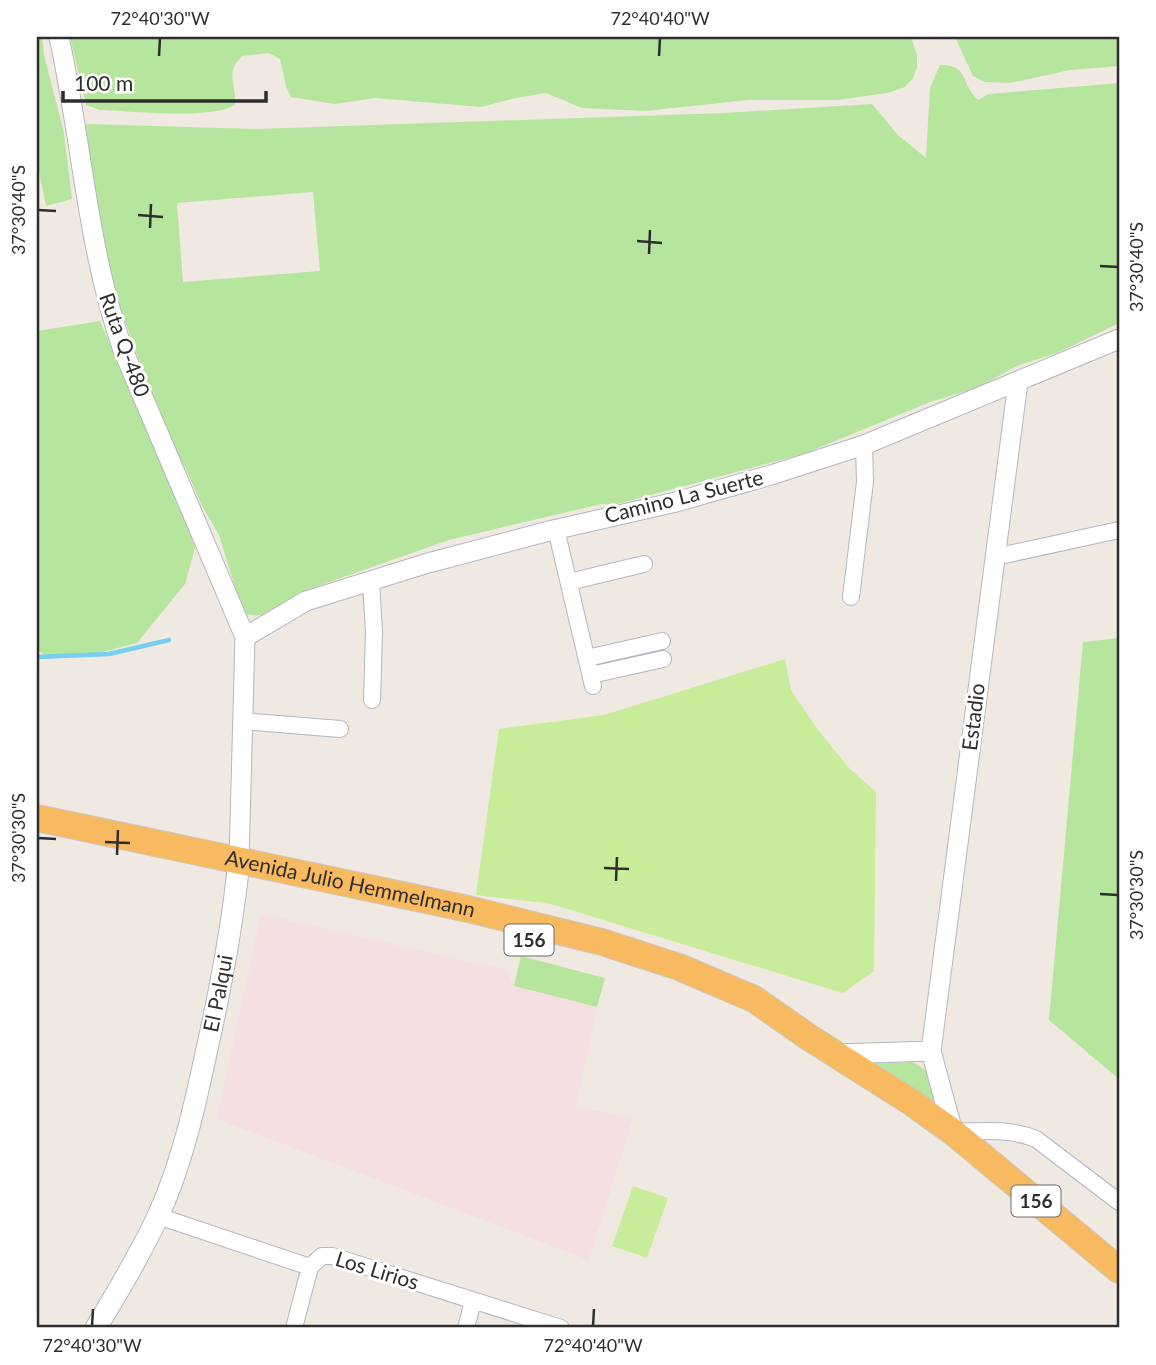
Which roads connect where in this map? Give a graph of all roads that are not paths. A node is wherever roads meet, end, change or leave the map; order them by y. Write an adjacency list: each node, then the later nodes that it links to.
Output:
1 (59, 37): 12 (street, Ruta Q-480)
2 (1119, 339): 3 (street, Camino La Suerte)
3 (1018, 383): 4 (street, Camino La Suerte); 7 (street, Estadio)
4 (864, 445): 5 (street, Camino La Suerte); 11 (street)
5 (556, 529): 9 (street, Camino La Suerte); 10 (street)
6 (1119, 530): 7 (street)
7 (995, 558): 22 (street, Estadio)
8 (644, 564): 10 (street)
9 (371, 581): 12 (street, Camino La Suerte); 16 (street)
10 (569, 582): 14 (street)
11 (851, 597)
12 (245, 637): 17 (street, El Palqui)
13 (662, 641): 14 (street)
14 (587, 658): 15 (street)
15 (663, 659)
16 (372, 700)
17 (242, 721): 18 (street); 21 (street, El Palqui)
18 (340, 729)
19 (37, 818): 21 (highway, Avenida Julio Hemmelmann / 156)
20 (37, 833): 21 (highway, Avenida Julio Hemmelmann / 156)
21 (238, 868): 23 (highway, Avenida Julio Hemmelmann / 156); 26 (main road, El Palqui)
22 (931, 1051): 23 (street); 24 (street, Estadio)
23 (836, 1054): 24 (highway, Avenida Julio Hemmelmann / 156)
24 (953, 1132): 25 (street); 28 (highway, Avenida Julio Hemmelmann / 156)
25 (1119, 1202)
26 (158, 1216): 27 (street, Los Lirios); 30 (main road, El Palqui)
27 (310, 1267): 29 (street, Los Lirios); 31 (street)
28 (1119, 1270)
29 (473, 1301): 32 (street); 33 (street, Los Lirios)
30 (96, 1328)
31 (294, 1328)
32 (466, 1328)
33 (561, 1328)

